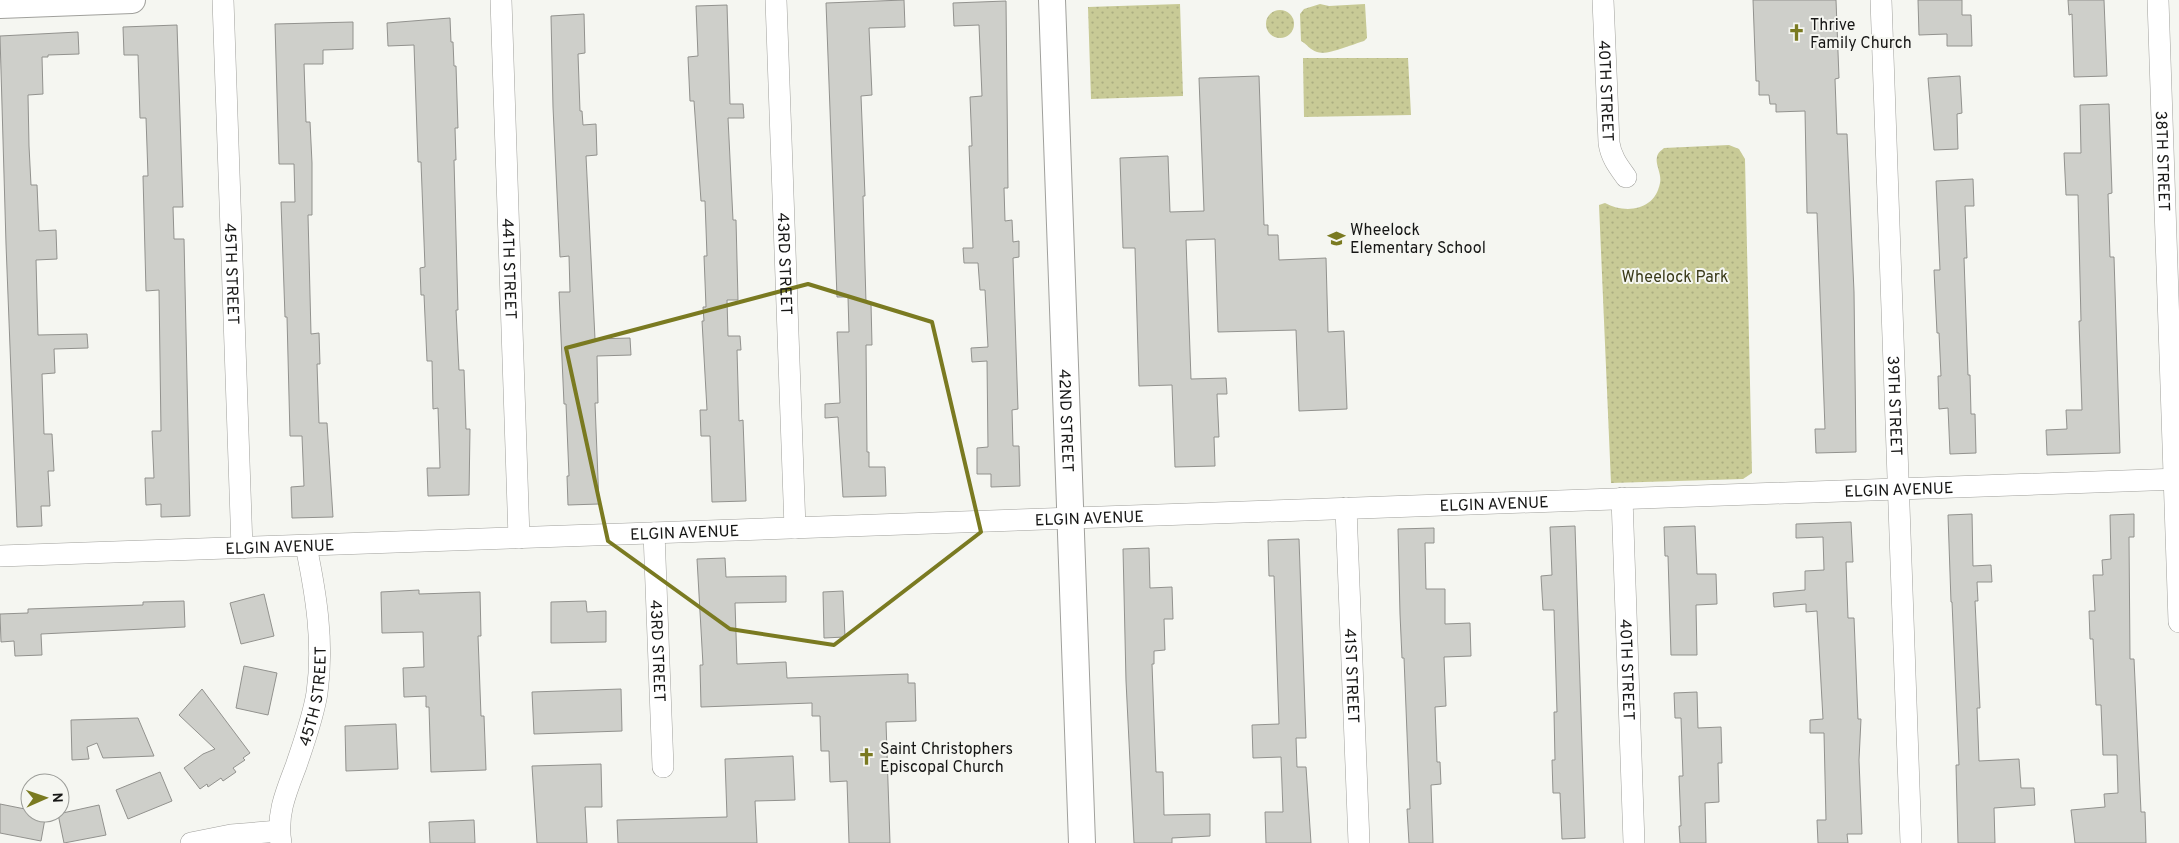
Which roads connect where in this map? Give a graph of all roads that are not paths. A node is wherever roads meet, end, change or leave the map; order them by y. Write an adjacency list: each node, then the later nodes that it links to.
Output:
1 (132, 0): 9 (street)
2 (223, 0): 20 (street, 45TH STREET)
3 (501, 0): 18 (street, 44TH STREET)
4 (776, 0): 16 (street, 43RD STREET)
5 (1052, 0): 15 (street, 42ND STREET)
6 (1603, 0): 10 (street, 40TH STREET)
7 (1881, 0): 12 (street, 39TH STREET)
8 (2158, 0): 11 (street, 38TH STREET)
9 (0, 5)
10 (1626, 177)
11 (2176, 479): 12 (street, ELGIN AVENUE); 22 (street, 38TH STREET)
12 (1898, 489): 13 (street, ELGIN AVENUE); 29 (street, 39TH STREET)
13 (1622, 498): 14 (street, ELGIN AVENUE); 28 (street, 40TH STREET)
14 (1346, 508): 15 (street, ELGIN AVENUE); 27 (street, 41ST STREET)
15 (1070, 518): 16 (street, ELGIN AVENUE); 26 (street, 42ND STREET)
16 (795, 528): 17 (street, ELGIN AVENUE)
17 (654, 533): 18 (street, ELGIN AVENUE); 23 (street, 43RD STREET)
18 (519, 538): 19 (street, ELGIN AVENUE)
19 (306, 546): 20 (street, ELGIN AVENUE); 24 (street, 45TH STREET)
20 (242, 548): 21 (street, ELGIN AVENUE)
21 (0, 556)
22 (2179, 622)
23 (663, 767)
24 (280, 837): 25 (street)
25 (191, 843)
26 (1082, 843)
27 (1358, 843)
28 (1634, 843)
29 (1911, 843)

